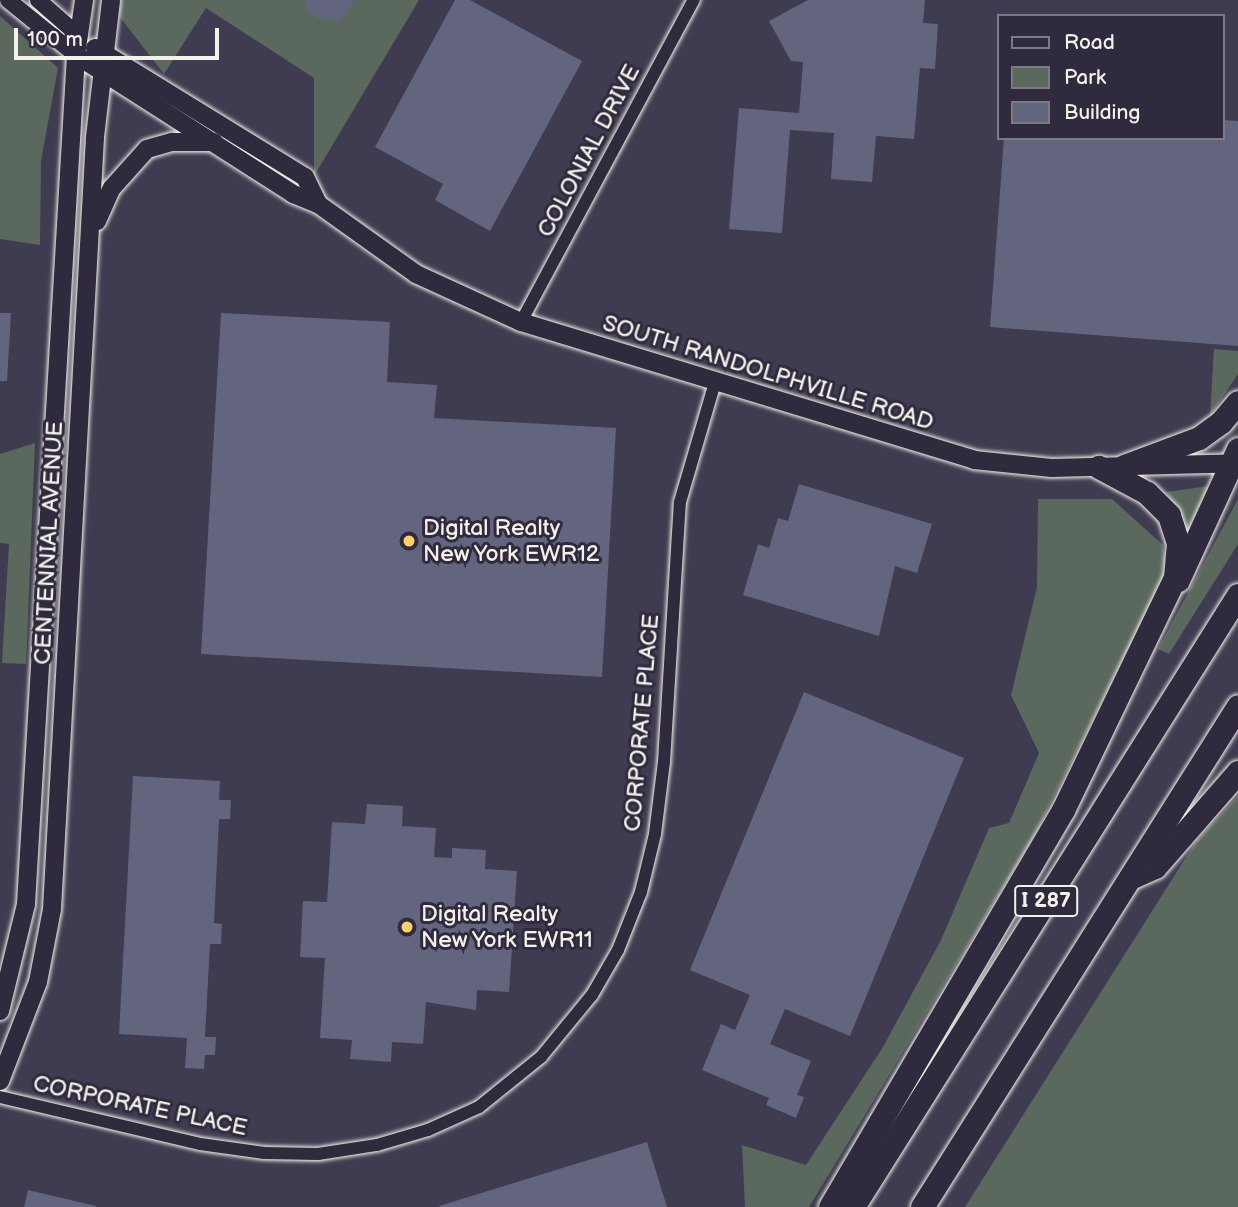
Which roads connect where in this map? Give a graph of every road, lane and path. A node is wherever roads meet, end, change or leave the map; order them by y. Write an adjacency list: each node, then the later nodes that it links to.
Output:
1 (8, 0): 8 (street, SOUTH RANDOLPHVILLE ROAD)
2 (38, 0): 6 (street, SOUTH RANDOLPHVILLE ROAD)
3 (84, 0): 6 (main road, CENTENNIAL AVENUE)
4 (111, 0): 7 (main road, CENTENNIAL AVENUE)
5 (694, 0): 13 (street, COLONIAL DRIVE)
6 (79, 36): 7 (main road, SOUTH RANDOLPHVILLE ROAD); 8 (main road, CENTENNIAL AVENUE)
7 (103, 53): 9 (main road, CENTENNIAL AVENUE); 11 (main road, SOUTH RANDOLPHVILLE ROAD)
8 (76, 55): 9 (main road, SOUTH RANDOLPHVILLE ROAD); 24 (main road, CENTENNIAL AVENUE)
9 (100, 72): 10 (main road, SOUTH RANDOLPHVILLE ROAD); 12 (main road, CENTENNIAL AVENUE)
10 (216, 142): 11 (main road, SOUTH RANDOLPHVILLE ROAD); 12 (main road)
11 (318, 204): 13 (main road, SOUTH RANDOLPHVILLE ROAD)
12 (92, 231): 25 (main road, CENTENNIAL AVENUE)
13 (520, 322): 14 (main road, SOUTH RANDOLPHVILLE ROAD)
14 (715, 382): 18 (main road, SOUTH RANDOLPHVILLE ROAD); 26 (street, CORPORATE PLACE)
15 (1238, 402): 17 (highway)
16 (1237, 458): 17 (main road, SOUTH RANDOLPHVILLE ROAD); 20 (highway)
17 (1124, 466): 18 (main road, SOUTH RANDOLPHVILLE ROAD)
18 (1099, 467): 20 (highway)
19 (1238, 595): 28 (highway, I 287)
20 (1164, 604): 27 (highway)
21 (1238, 706): 23 (highway, I 287)
22 (1238, 772): 23 (highway)
23 (1129, 878): 29 (highway, I 287)
24 (0, 1011)
25 (0, 1081)
26 (0, 1097)
27 (830, 1207)
28 (853, 1207)
29 (922, 1207)

